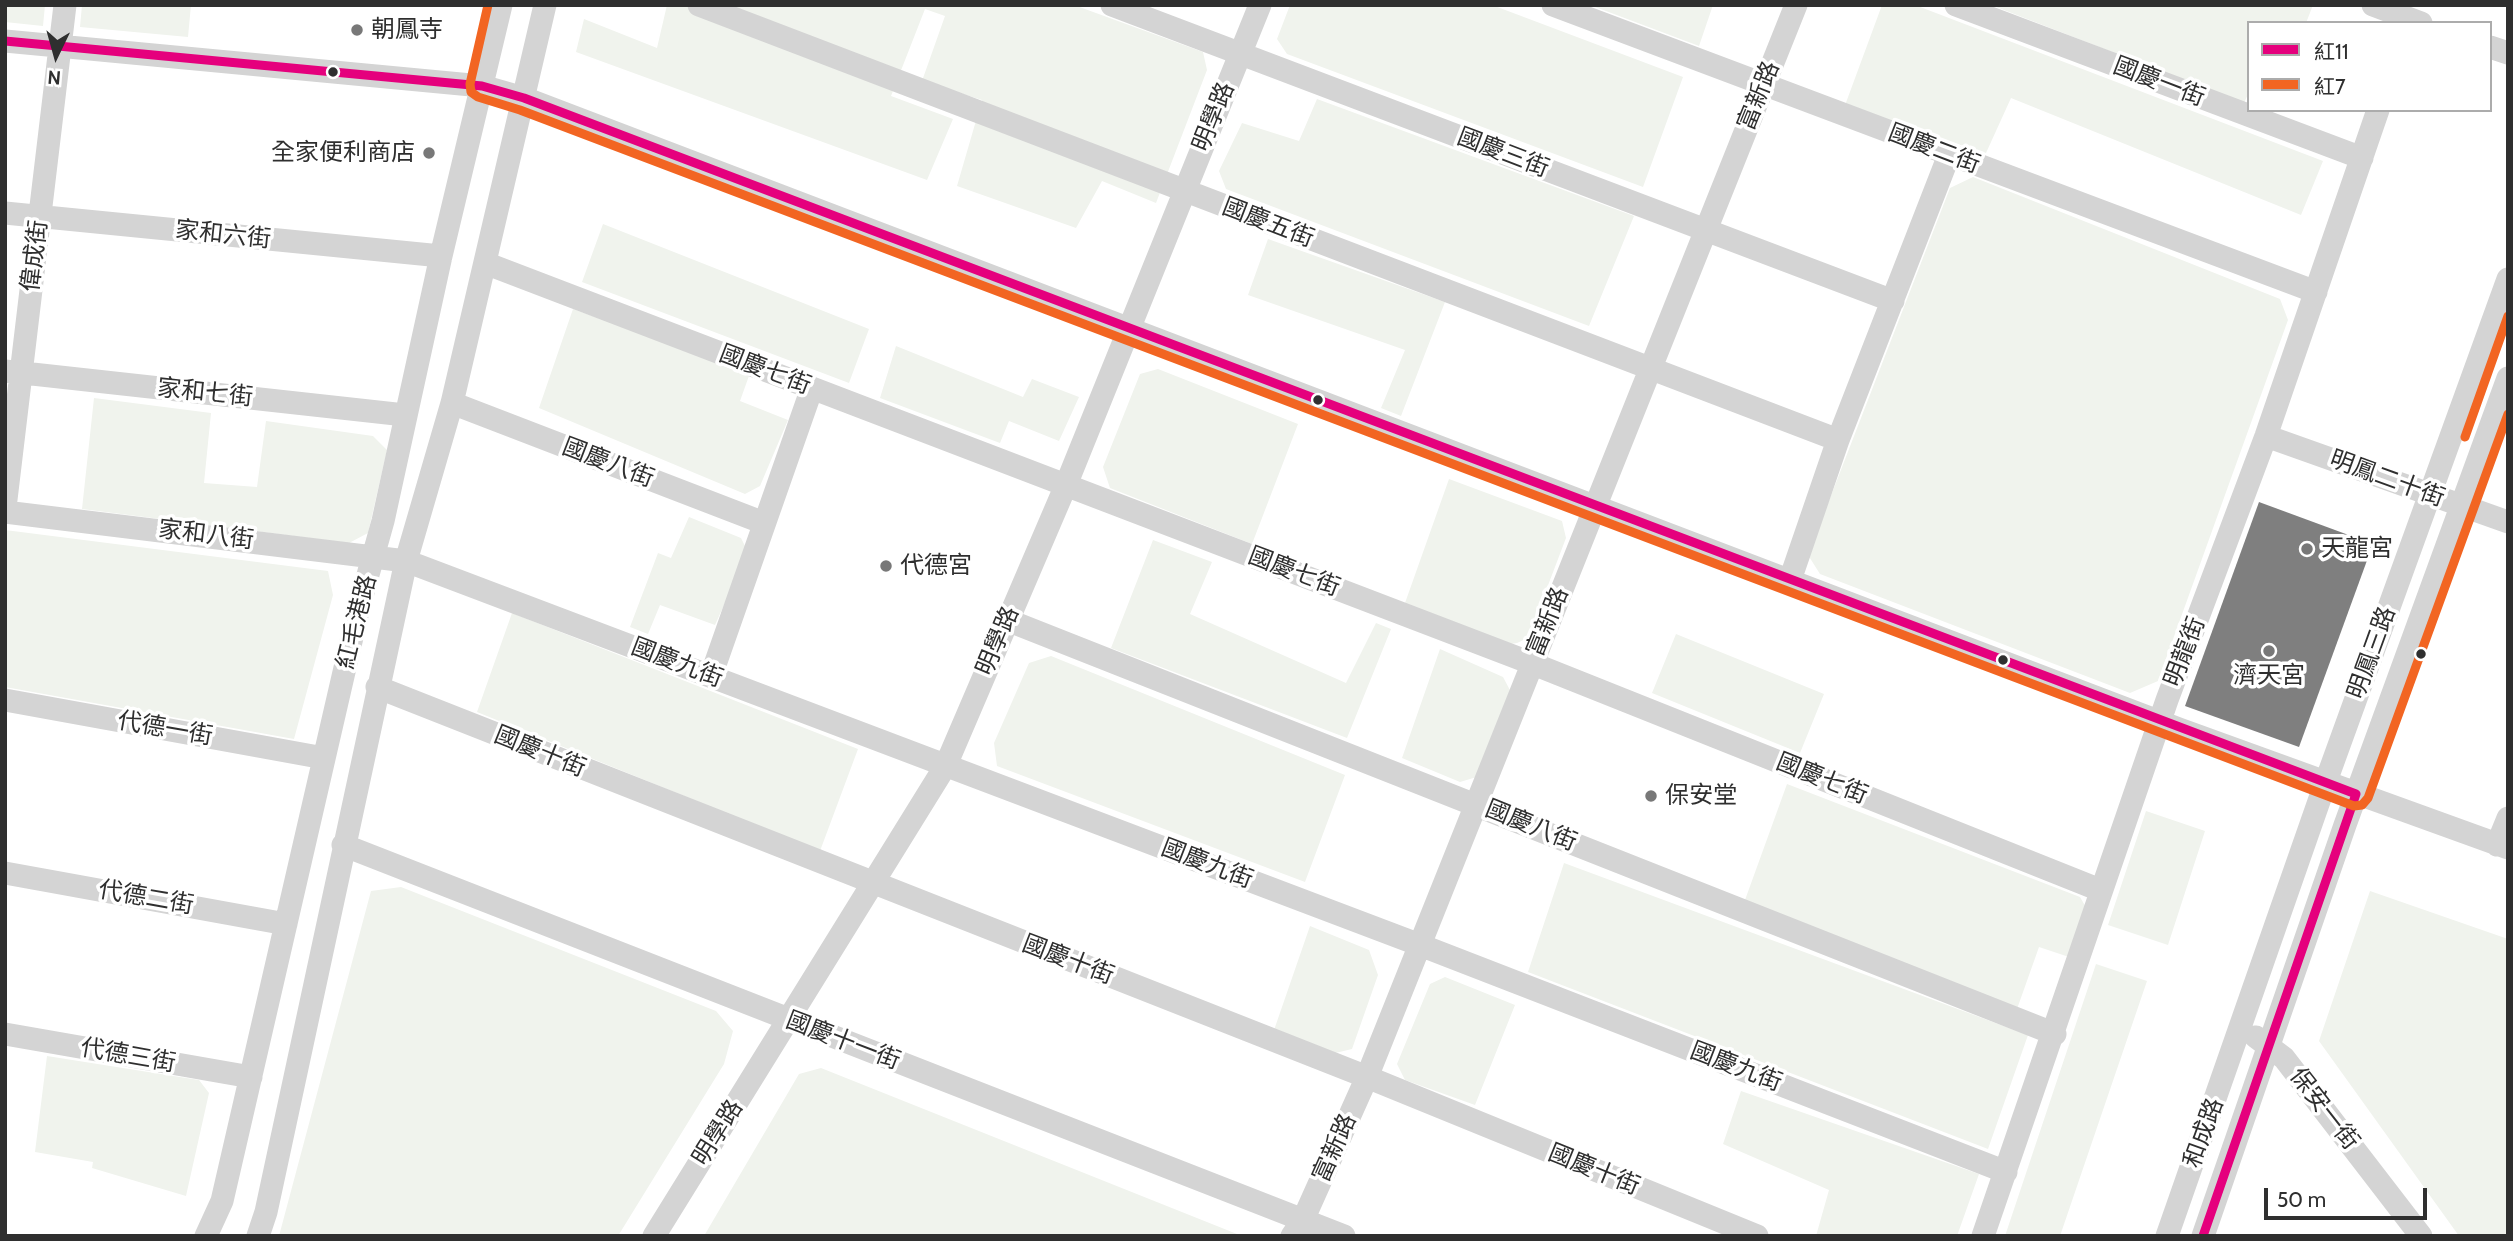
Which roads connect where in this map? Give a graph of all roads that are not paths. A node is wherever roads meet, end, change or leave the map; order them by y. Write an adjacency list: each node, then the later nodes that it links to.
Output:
1 (65, 5): 13 (street, 偉成街)
2 (500, 5): 16 (street, 紅毛港路)
3 (545, 5): 17 (street, 紅毛港路)
4 (699, 5): 21 (street, 國慶五街)
5 (1112, 5): 14 (street, 國慶三街)
6 (1260, 5): 14 (street, 明學路)
7 (1553, 5): 15 (street, 國慶二街)
8 (1796, 5): 15 (street, 富新路)
9 (1956, 5): 20 (street, 國慶一街)
10 (2373, 5): 11 (street)
11 (2413, 21)
12 (5, 41): 13 (street)
13 (60, 46): 16 (street); 23 (street, 偉成街)
14 (1240, 54): 21 (street, 明學路); 24 (street, 國慶三街)
15 (1764, 85): 19 (street, 國慶二街); 24 (street, 富新路)
16 (482, 86): 17 (street); 25 (street, 紅毛港路)
17 (524, 98): 26 (street, 紅毛港路); 30 (street)
18 (2377, 112): 20 (street, 明龍街)
19 (1950, 155): 28 (street, 國慶二街); 29 (street)
20 (2362, 158): 28 (street, 明龍街)
21 (1185, 191): 30 (street, 明學路); 31 (street, 國慶五街)
22 (5, 213): 23 (street, 家和六街)
23 (40, 216): 25 (street, 家和六街); 32 (street, 偉成街)
24 (1706, 230): 29 (street, 國慶三街); 31 (street, 富新路)
25 (441, 257): 36 (street, 紅毛港路)
26 (485, 262): 34 (street, 國慶七街); 35 (street, 紅毛港路)
27 (2508, 279): 40 (street, 明鳳三路)
28 (2316, 292): 37 (street, 明龍街)
29 (1893, 301): 38 (street)
30 (1129, 329): 39 (street, 明學路); 42 (street)
31 (1651, 369): 38 (street, 國慶五街); 42 (street, 富新路)
32 (13, 372): 36 (street, 家和七街); 43 (street, 偉成街)
33 (2508, 378): 41 (street, 明鳳三路)
34 (812, 388): 39 (street, 國慶七街); 45 (street)
35 (452, 402): 45 (street, 國慶八街); 47 (street, 紅毛港路)
36 (405, 415): 46 (street, 紅毛港路)
37 (2266, 436): 40 (street, 明鳳二十街); 54 (street, 明龍街)
38 (1838, 440): 48 (street)
39 (1066, 485): 49 (street, 明學路); 50 (street, 國慶七街)
40 (2431, 495): 41 (street, 明鳳二十街); 57 (street, 明鳳三路)
41 (2462, 505): 44 (street, 明鳳二十街); 58 (street, 明鳳三路)
42 (1594, 506): 48 (street); 50 (street, 富新路)
43 (5, 510): 46 (street, 家和八街)
44 (2508, 522)
45 (764, 523): 51 (street)
46 (374, 555): 47 (street, 家和八街); 55 (street, 紅毛港路)
47 (406, 561): 51 (street, 國慶九街); 52 (street, 紅毛港路)
48 (1790, 580): 54 (street)
49 (1007, 620): 56 (street, 明學路); 59 (street, 國慶八街)
50 (1531, 663): 59 (street, 富新路); 65 (street, 國慶七街)
51 (711, 677): 56 (street, 國慶九街)
52 (377, 687): 61 (street, 紅毛港路); 64 (street, 國慶十街)
53 (5, 700): 55 (street, 代德一街)
54 (2159, 722): 57 (street); 65 (street, 明龍街)
55 (324, 758): 66 (street, 紅毛港路)
56 (946, 765): 64 (street, 明學路); 67 (street, 國慶九街)
57 (2325, 784): 58 (street); 69 (street, 明鳳三路)
58 (2356, 794): 62 (street); 72 (street, 明鳳三路)
59 (1478, 804): 67 (street, 富新路); 71 (street, 國慶八街)
60 (2508, 818): 62 (street)
61 (343, 845): 68 (street, 國慶十一街); 78 (street, 紅毛港路)
62 (2503, 847)
63 (5, 873): 66 (street, 代德二街)
64 (874, 884): 68 (street, 明學路); 74 (street, 國慶十街)
65 (2100, 890): 71 (street, 明龍街)
66 (286, 924): 73 (street, 紅毛港路)
67 (1420, 945): 74 (street, 富新路); 75 (street, 國慶九街)
68 (788, 1019): 76 (street, 國慶十一街); 79 (street, 明學路)
69 (2241, 1030): 72 (street, 保安一街); 83 (street, 和成路)
70 (5, 1034): 73 (street, 代德三街)
71 (2055, 1034): 75 (street, 明龍街)
72 (2268, 1043): 84 (street, 和成路); 85 (street, 保安一街)
73 (251, 1077): 77 (street, 紅毛港路)
74 (1367, 1077): 76 (street, 富新路); 81 (street, 國慶十街)
75 (2006, 1172): 82 (street, 明龍街)
76 (1298, 1228): 80 (street, 國慶十一街)
77 (205, 1236)
78 (258, 1236)
79 (654, 1236)
80 (1344, 1236)
81 (1757, 1236)
82 (1983, 1236)
83 (2167, 1236)
84 (2203, 1236)
85 (2421, 1236)

